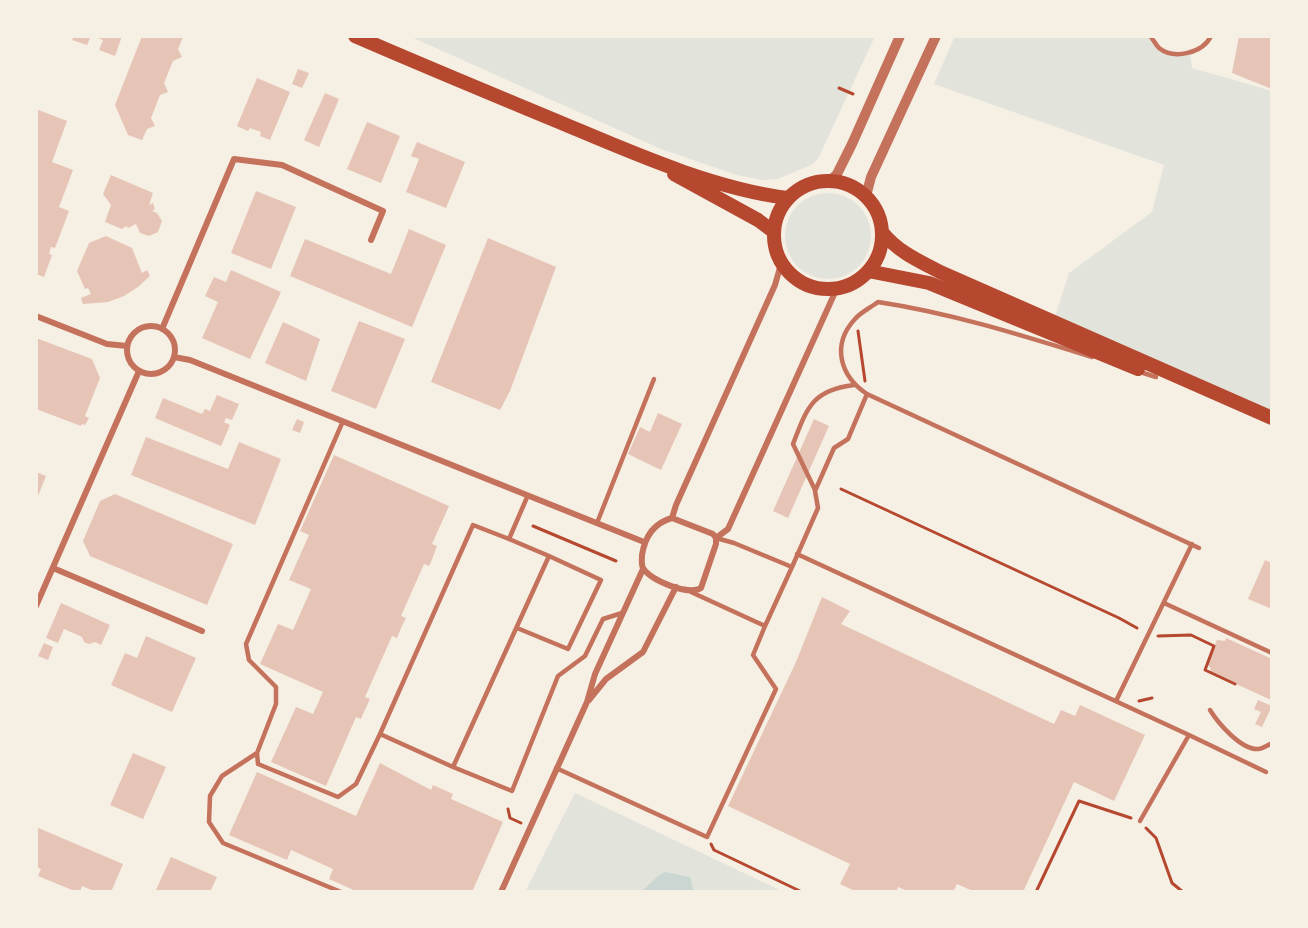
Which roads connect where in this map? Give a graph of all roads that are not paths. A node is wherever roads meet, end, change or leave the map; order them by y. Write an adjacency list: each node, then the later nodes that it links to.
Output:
1 (355, 36): 6 (main road)
2 (900, 36): 7 (street)
3 (936, 36): 8 (street)
4 (1150, 36): 5 (lane)
5 (1211, 36)
6 (643, 158): 9 (main road); 10 (main road)
7 (831, 180): 8 (main road); 9 (main road)
8 (866, 196): 11 (main road)
9 (788, 198): 10 (main road)
10 (774, 232): 13 (main road)
11 (882, 232): 14 (main road); 25 (main road)
12 (371, 240): 17 (street)
13 (782, 264): 15 (main road); 29 (street)
14 (868, 271): 15 (main road); 21 (main road)
15 (837, 288): 31 (street)
16 (36, 316): 18 (street)
17 (162, 329): 18 (street); 19 (street)
18 (127, 346): 20 (street)
19 (174, 357): 20 (street); 26 (street)
20 (139, 371): 39 (street)
21 (1156, 377): 23 (lane); 25 (main road)
22 (654, 379): 30 (lane)
23 (854, 385): 24 (lane); 27 (lane)
24 (867, 394): 27 (lane); 34 (lane)
25 (1272, 419)
26 (343, 421): 28 (street); 56 (lane)
27 (815, 491): 36 (lane)
28 (528, 495): 30 (street); 32 (lane)
29 (672, 518): 31 (street); 33 (street)
30 (597, 523): 33 (street)
31 (716, 538): 38 (lane); 42 (street)
32 (509, 539): 37 (lane); 53 (lane)
33 (644, 542): 40 (street)
34 (1192, 544): 35 (lane); 43 (lane)
35 (1199, 548)
36 (797, 554): 38 (lane); 50 (lane)
37 (549, 556): 47 (lane); 47 (lane)
38 (792, 567): 46 (lane)
39 (53, 568): 44 (street); 48 (street)
40 (643, 569): 41 (street); 45 (street)
41 (676, 587): 42 (street); 51 (street)
42 (690, 592): 46 (lane)
43 (1164, 603): 49 (lane); 50 (lane)
44 (36, 606)
45 (622, 614): 51 (street); 57 (lane)
46 (765, 626): 58 (lane)
47 (517, 628): 57 (lane)
48 (201, 631)
49 (1272, 653)
50 (1116, 701): 54 (lane)
51 (587, 702): 58 (street)
52 (1210, 710): 55 (lane)
53 (380, 734): 56 (lane); 57 (lane)
54 (1189, 735): 59 (lane); 60 (lane)
55 (1272, 743)
56 (257, 753): 61 (lane)
57 (453, 767)
58 (556, 768): 62 (street)
59 (1266, 772)
60 (1140, 821)
61 (341, 892)
62 (501, 892)

